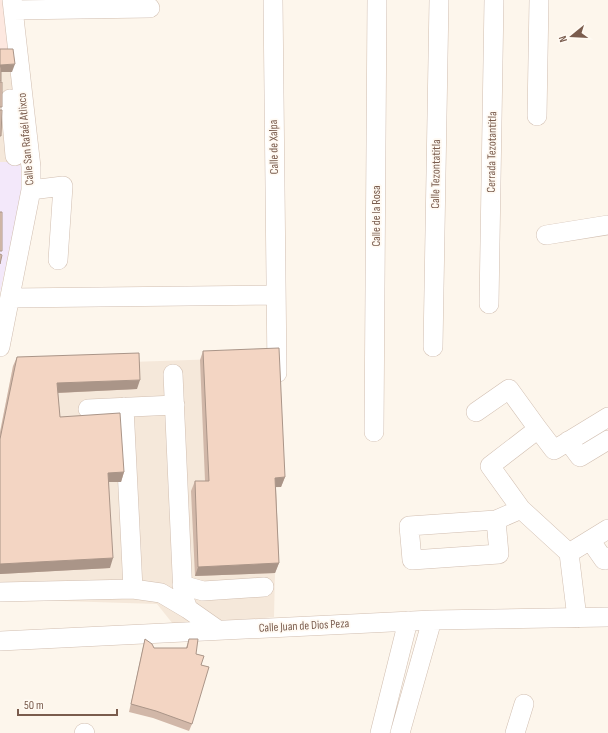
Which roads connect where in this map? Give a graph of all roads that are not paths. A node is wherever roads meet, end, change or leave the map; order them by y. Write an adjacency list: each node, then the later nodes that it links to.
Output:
1 (272, 0): 15 (street, Calle de Xalpa)
2 (377, 0): 28 (street, Calle de la Rosa)
3 (439, 0): 19 (street, Calle Tezontatitla)
4 (494, 0): 17 (street, Cerrada Tezotantitla)
5 (539, 0): 9 (street)
6 (12, 5): 7 (street); 8 (street, Calle San Rafaél Atlixco)
7 (150, 8)
8 (21, 84): 10 (street); 11 (street, Calle San Rafaél Atlixco)
9 (537, 116)
10 (15, 156)
11 (31, 190): 14 (street); 16 (street, Calle San Rafaél Atlixco)
12 (608, 225): 13 (street)
13 (546, 235)
14 (58, 260)
15 (276, 295): 16 (street); 21 (street, Calle de Xalpa)
16 (10, 298): 18 (street, Calle San Rafaél Atlixco)
17 (489, 304)
18 (0, 347)
19 (433, 347)
20 (174, 374): 22 (street)
21 (277, 383)
22 (175, 404): 23 (street); 37 (street)
23 (124, 407): 24 (street); 39 (street)
24 (88, 408)
25 (476, 412): 27 (street)
26 (608, 416): 30 (street)
27 (538, 429): 30 (street); 31 (street)
28 (374, 432)
29 (608, 440): 30 (street)
30 (568, 441)
31 (521, 509): 32 (street); 35 (street)
32 (496, 520): 32 (street)
33 (608, 529): 34 (street)
34 (590, 540): 35 (street); 36 (street)
35 (569, 553): 43 (street)
36 (608, 557)
37 (182, 585): 38 (street); 41 (street)
38 (264, 587)
39 (133, 589): 40 (street); 41 (street)
40 (0, 592)
41 (188, 609): 46 (street)
42 (608, 617): 43 (street, Calle Juan de Dios Peza)
43 (577, 618): 44 (street, Calle Juan de Dios Peza)
44 (432, 620): 45 (street, Calle Juan de Dios Peza); 50 (street)
45 (408, 621): 46 (street, Calle Juan de Dios Peza); 49 (street)
46 (218, 630): 47 (street, Calle Juan de Dios Peza)
47 (0, 640)
48 (524, 704): 51 (street)
49 (380, 733)
50 (400, 733)
51 (515, 733)

